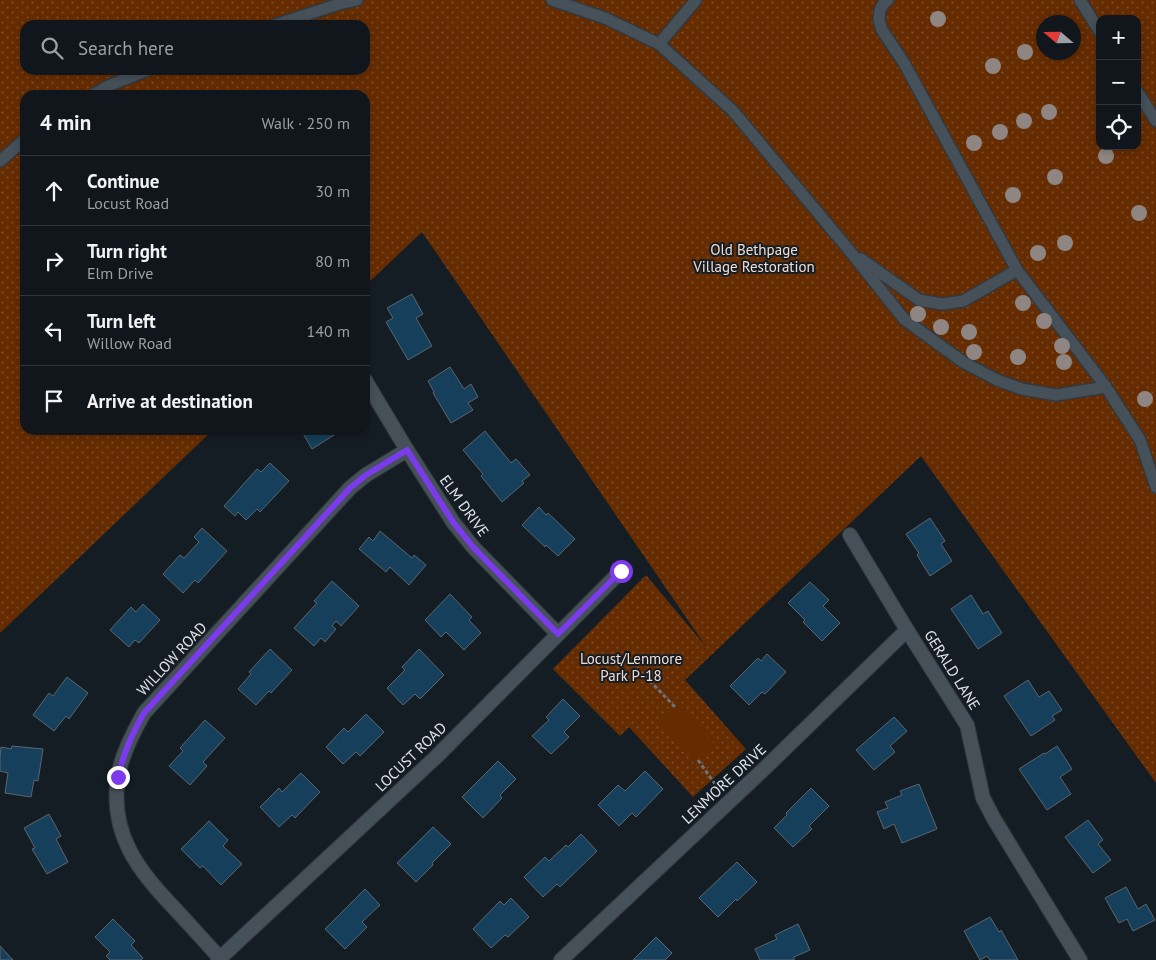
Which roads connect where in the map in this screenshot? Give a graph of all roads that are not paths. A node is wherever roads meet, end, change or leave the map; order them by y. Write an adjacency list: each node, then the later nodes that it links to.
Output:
1 (357, 0): 6 (lane)
2 (552, 0): 8 (lane)
3 (696, 0): 8 (lane)
4 (888, 0): 16 (lane)
5 (1080, 0): 7 (lane)
6 (289, 20)
7 (1096, 26)
8 (659, 44): 15 (lane)
9 (136, 75): 10 (lane)
10 (101, 90)
11 (1141, 97): 12 (lane)
12 (1156, 121)
13 (20, 144): 14 (lane)
14 (0, 162)
15 (849, 250): 16 (lane); 17 (lane)
16 (1017, 270): 17 (lane)
17 (1106, 387): 20 (lane)
18 (370, 388): 19 (street, ELM DRIVE)
19 (407, 450): 24 (street, ELM DRIVE); 25 (street, WILLOW ROAD)
20 (1156, 487)
21 (850, 535): 23 (street, GERALD LANE)
22 (621, 571): 24 (street, LOCUST ROAD)
23 (907, 630): 26 (street, LENMORE DRIVE); 27 (street, GERALD LANE)
24 (558, 634): 25 (street, LOCUST ROAD)
25 (219, 959)
26 (560, 960)
27 (1080, 960)

